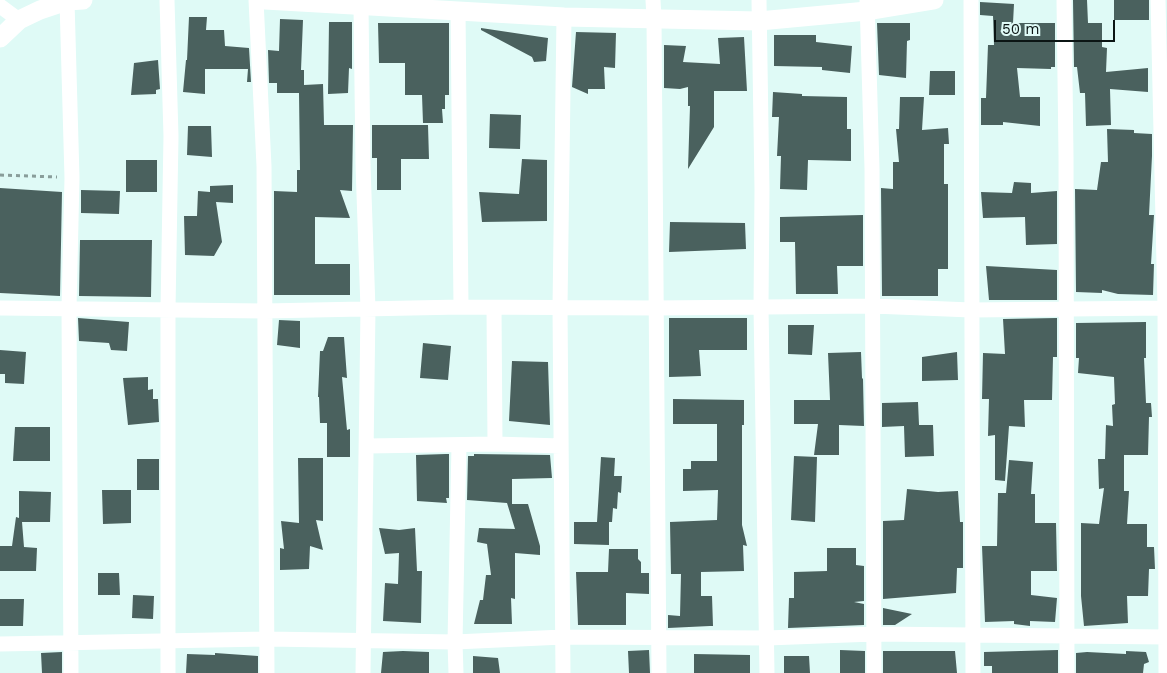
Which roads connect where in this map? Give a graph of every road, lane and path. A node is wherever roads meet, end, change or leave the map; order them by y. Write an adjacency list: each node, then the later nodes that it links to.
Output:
1 (167, 0): 30 (street)
2 (256, 0): 34 (street)
3 (264, 0): 10 (street)
4 (759, 0): 17 (street)
5 (934, 0): 12 (street)
6 (971, 0): 33 (street)
7 (1064, 0): 32 (street)
8 (1158, 0): 29 (street)
9 (75, 1): 16 (street); 20 (street)
10 (353, 4): 14 (street); 31 (street)
11 (0, 6): 16 (street)
12 (867, 6): 17 (street); 21 (street)
13 (654, 9): 15 (street); 17 (street); 28 (street)
14 (458, 10): 15 (street); 22 (street)
15 (564, 16): 23 (street)
16 (19, 20): 18 (street)
17 (759, 21): 24 (street)
18 (0, 38)
19 (0, 175): 20 (path)
20 (72, 178): 26 (street)
21 (873, 306): 24 (street); 33 (street); 39 (street)
22 (461, 307): 27 (street); 31 (street)
23 (560, 307): 27 (street); 28 (street); 38 (street)
24 (761, 307): 28 (street); 45 (street)
25 (0, 308): 26 (street)
26 (69, 308): 30 (street); 51 (street)
27 (494, 308): 35 (street)
28 (656, 308): 41 (street)
29 (1166, 308): 32 (street); 44 (street)
30 (168, 309): 34 (street); 48 (street)
31 (368, 309): 34 (street); 37 (street)
32 (1066, 309): 33 (street); 43 (street)
33 (971, 310): 42 (street)
34 (264, 311): 46 (street)
35 (495, 444): 36 (street); 38 (street)
36 (459, 445): 37 (street); 49 (street)
37 (367, 446): 47 (street)
38 (561, 446): 40 (street)
39 (874, 634): 42 (street); 45 (street); 60 (street)
40 (563, 636): 41 (street); 49 (street); 57 (street)
41 (658, 636): 45 (street); 58 (street)
42 (973, 636): 43 (street); 61 (street)
43 (1066, 637): 44 (street); 62 (street)
44 (1166, 637): 63 (street)
45 (767, 638): 59 (street)
46 (267, 639): 47 (street); 48 (street); 54 (street)
47 (362, 640): 49 (street); 55 (street)
48 (168, 641): 51 (street); 53 (street)
49 (455, 642): 56 (street)
50 (0, 644): 51 (street)
51 (71, 644): 52 (street)
52 (71, 673)
53 (168, 673)
54 (267, 673)
55 (363, 673)
56 (456, 673)
57 (563, 673)
58 (659, 673)
59 (767, 673)
60 (874, 673)
61 (973, 673)
62 (1067, 673)
63 (1166, 673)

